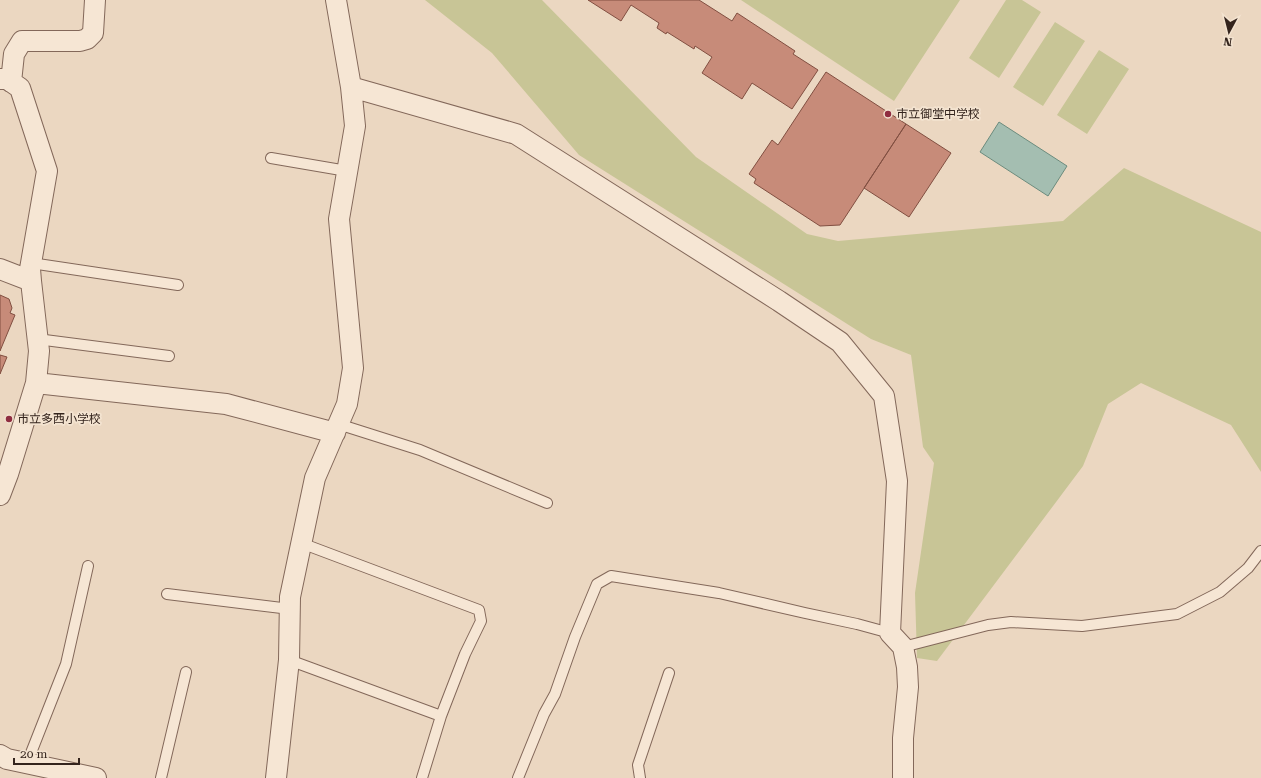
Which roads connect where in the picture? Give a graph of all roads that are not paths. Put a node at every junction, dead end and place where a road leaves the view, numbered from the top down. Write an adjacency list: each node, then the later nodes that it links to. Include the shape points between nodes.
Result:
1 (95, 0): 3 (street, via 93,33 87,39 22,42 14,54)
2 (336, 0): 4 (street)
3 (5, 80): 8 (street, via 20,88 47,171)
4 (352, 87): 6 (street, via 355,126); 21 (street, via 516,134 780,301 840,342 884,396 897,481)
5 (271, 158): 6 (lane)
6 (347, 171): 13 (street, via 339,219 353,368 347,404)
7 (0, 269): 8 (street)
8 (31, 272): 9 (lane); 10 (street)
9 (178, 285)
10 (37, 339): 11 (lane); 12 (street, via 39,351)
11 (169, 356)
12 (36, 383): 13 (street, via 226,404); 14 (street)
13 (336, 429): 15 (lane, via 420,450); 16 (street, via 315,478)
14 (0, 495)
15 (547, 503)
16 (301, 543): 20 (street); 25 (lane, via 479,610 481,622 465,654)
17 (1261, 551): 21 (lane, via 1248,568 1220,592 1176,614 1082,626 1011,622)
18 (88, 566): 27 (lane, via 66,664)
19 (167, 594): 20 (lane)
20 (290, 609): 22 (street)
21 (896, 640): 32 (lane, via 857,624 719,593 611,576 596,584 555,694 544,714); 34 (street, via 907,667)
22 (288, 660): 25 (lane); 30 (street)
23 (186, 672): 29 (lane)
24 (669, 673): 33 (lane, via 638,765)
25 (441, 716): 31 (lane)
26 (0, 755): 27 (street)
27 (27, 763): 28 (street)
28 (96, 778)
29 (161, 778)
30 (276, 778)
31 (422, 778)
32 (518, 778)
33 (640, 778)
34 (903, 778)

